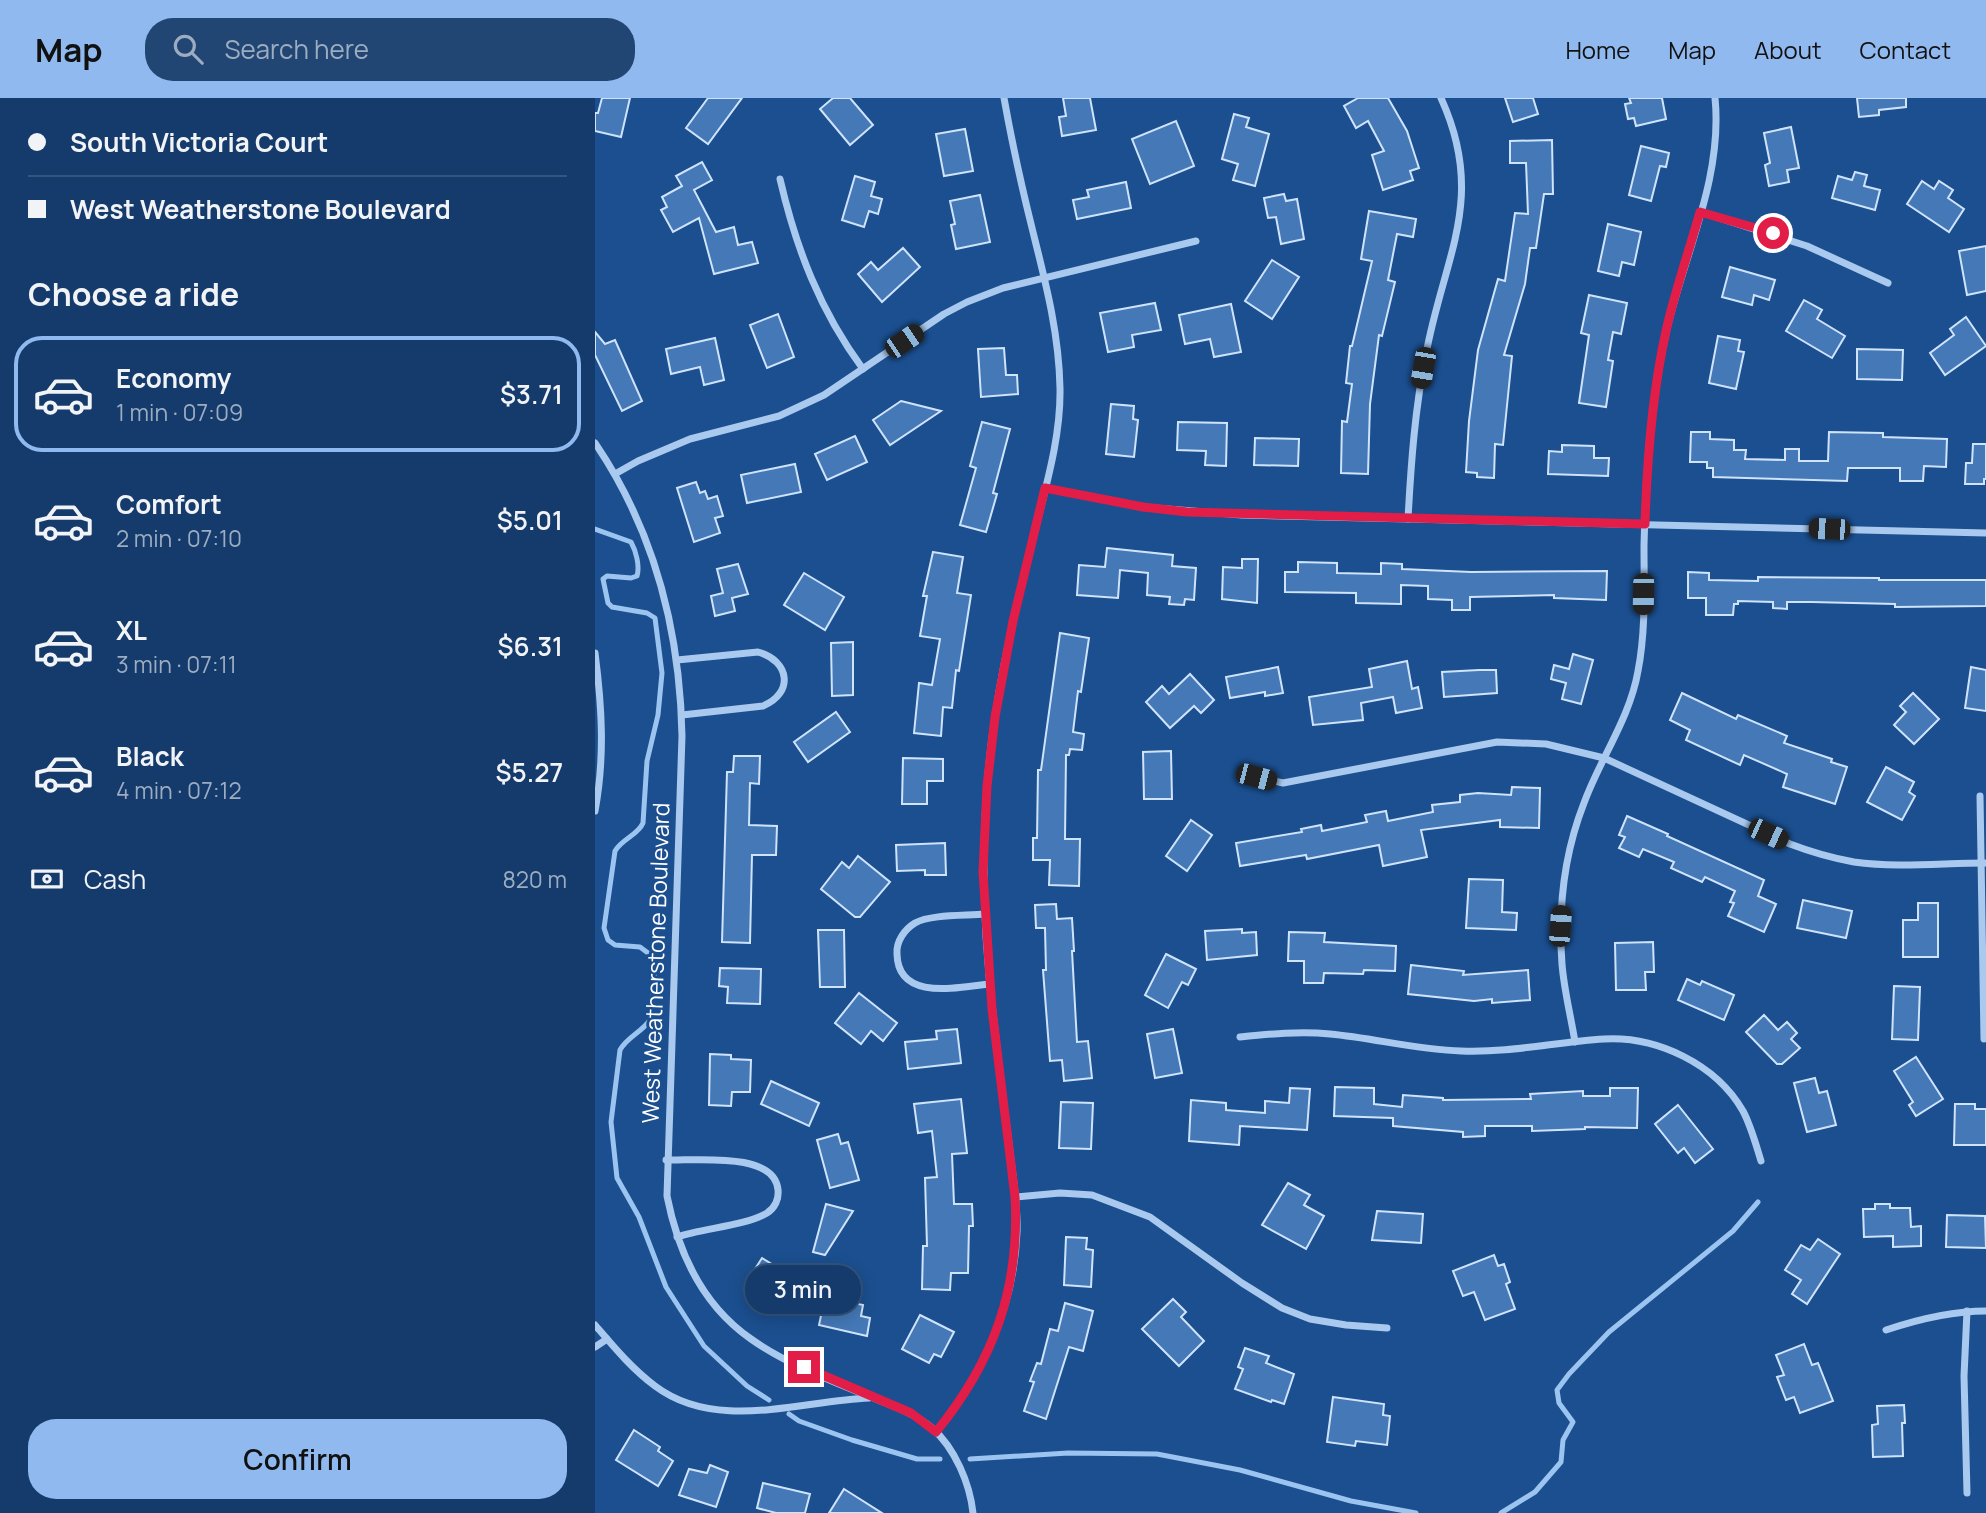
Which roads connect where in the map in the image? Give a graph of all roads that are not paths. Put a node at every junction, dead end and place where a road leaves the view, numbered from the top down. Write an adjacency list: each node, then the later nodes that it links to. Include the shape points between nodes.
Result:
1 (1004, 98): 7 (street)
2 (1441, 98): 13 (street, via 1456,138 1462,174 1461,214 1426,350 1411,457)
3 (1715, 98): 5 (street, via 1715,147)
4 (780, 179): 9 (street, via 812,285)
5 (1700, 212): 8 (street, via 1807,246); 14 (street, via 1666,330 1655,392)
6 (1196, 240): 7 (street)
7 (1044, 277): 9 (street, via 955,308); 12 (street, via 1056,330 1061,393)
8 (1888, 284)
9 (863, 369): 11 (street, via 806,405 690,439)
10 (595, 443): 11 (street, West Weatherstone Boulevard)
11 (615, 474): 17 (street, West Weatherstone Boulevard, via 659,577)
12 (1045, 488): 13 (street, via 1187,512); 24 (street, via 995,717 986,810)
13 (1408, 519): 14 (street)
14 (1645, 524): 15 (street); 19 (street, via 1639,671)
15 (1986, 533)
16 (595, 653): 22 (street, via 603,746)
17 (677, 660): 18 (street, West Weatherstone Boulevard); 18 (street, via 758,652 776,660 783,672 781,692 763,706)
18 (682, 715): 29 (street, West Weatherstone Boulevard)
19 (1604, 758): 20 (street, via 1546,744 1497,742 1283,783); 23 (street, via 1790,845 1817,853 1879,864); 28 (street, via 1576,823 1562,898 1562,967)
20 (1240, 773)
21 (1980, 796): 23 (street)
22 (595, 811)
23 (1984, 863): 27 (street)
24 (985, 914): 25 (street); 25 (street, via 915,923 899,941 896,956 904,976 927,989)
25 (990, 984): 31 (street)
26 (1240, 1037): 28 (street, via 1330,1034 1458,1051 1517,1050)
27 (1984, 1039)
28 (1575, 1042): 30 (street, via 1638,1041 1689,1059 1725,1087 1743,1112)
29 (666, 1160): 32 (street, West Weatherstone Boulevard, via 667,1196); 32 (street, via 754,1164 768,1171 778,1186 774,1206 767,1213)
30 (1761, 1161)
31 (1015, 1197): 36 (street, via 1092,1195 1150,1217 1282,1308 1310,1319); 41 (street, via 1016,1250 1002,1318 979,1371)
32 (677, 1237): 40 (street, West Weatherstone Boulevard, via 700,1286 750,1339)
33 (1967, 1311): 34 (street); 37 (street); 42 (street)
34 (1986, 1311)
35 (595, 1325): 38 (street, West Weatherstone Boulevard)
36 (1387, 1328)
37 (1886, 1330)
38 (607, 1339): 39 (street); 40 (street, West Weatherstone Boulevard, via 655,1387 696,1407 722,1411)
39 (595, 1347)
40 (873, 1398): 41 (street, West Weatherstone Boulevard, via 911,1413)
41 (936, 1432): 43 (street, West Weatherstone Boulevard, via 950,1448 971,1493)
42 (1967, 1493)
43 (972, 1513)

